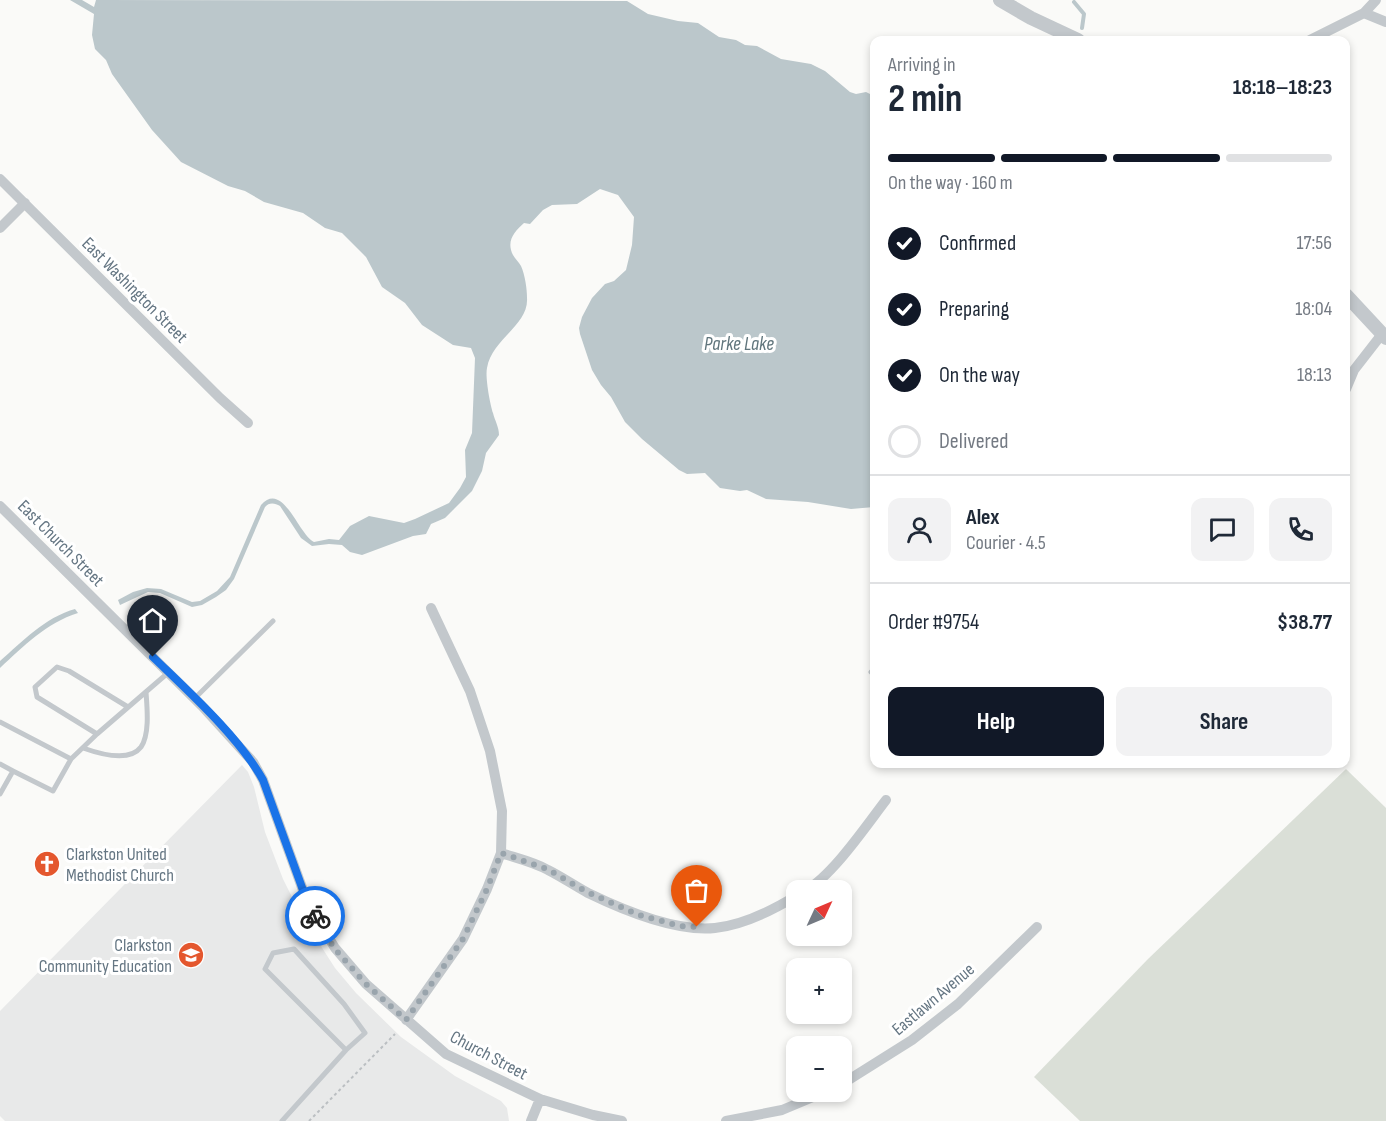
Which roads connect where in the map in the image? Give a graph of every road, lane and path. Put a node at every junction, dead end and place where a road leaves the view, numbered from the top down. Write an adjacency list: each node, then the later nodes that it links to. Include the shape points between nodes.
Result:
1 (1000, 0): 5 (street)
2 (1376, 0): 3 (street)
3 (1364, 13): 4 (street); 6 (street)
4 (1386, 22)
5 (1069, 36)
6 (1318, 36)
7 (0, 179): 8 (street, East Washington Street)
8 (25, 203): 9 (street); 13 (street, East Washington Street)
9 (0, 228)
10 (1350, 299): 11 (street)
11 (1384, 336): 12 (street)
12 (1350, 380)
13 (248, 423)
14 (0, 506): 17 (street, East Church Street)
15 (431, 608): 30 (street, via 470,691 490,751 502,811)
16 (273, 621): 19 (lane)
17 (169, 672): 18 (lane); 19 (street, East Church Street)
18 (146, 692): 20 (lane); 23 (lane, via 147,721 141,747 123,755)
19 (194, 699): 24 (street, East Church Street)
20 (128, 707): 22 (lane); 22 (lane, via 57,667 35,687 37,697)
21 (0, 722): 25 (lane)
22 (97, 734): 23 (lane)
23 (83, 748): 25 (lane)
24 (249, 758): 34 (street, Church Street, via 263,780 308,904 334,948)
25 (71, 759): 27 (lane, via 53,791)
26 (0, 764): 27 (lane)
27 (13, 771): 28 (lane)
28 (0, 794)
29 (886, 800): 31 (street)
30 (501, 853): 32 (street, via 547,869 639,915 680,926 715,928); 34 (street, via 463,939)
31 (819, 880)
32 (786, 903)
33 (1037, 927): 37 (street, Eastlawn Avenue, via 958,1004 912,1041)
34 (406, 1020): 38 (street, Church Street, via 447,1054)
35 (395, 1034): 42 (path)
36 (346, 1050): 36 (lane, via 365,1033 344,1004 294,949 273,953 265,969); 41 (lane)
37 (852, 1078)
38 (540, 1099): 43 (street); 44 (street, Church Street)
39 (801, 1102): 40 (street)
40 (749, 1119): 45 (street)
41 (282, 1121)
42 (309, 1121)
43 (531, 1121)
44 (622, 1121)
45 (726, 1121)

